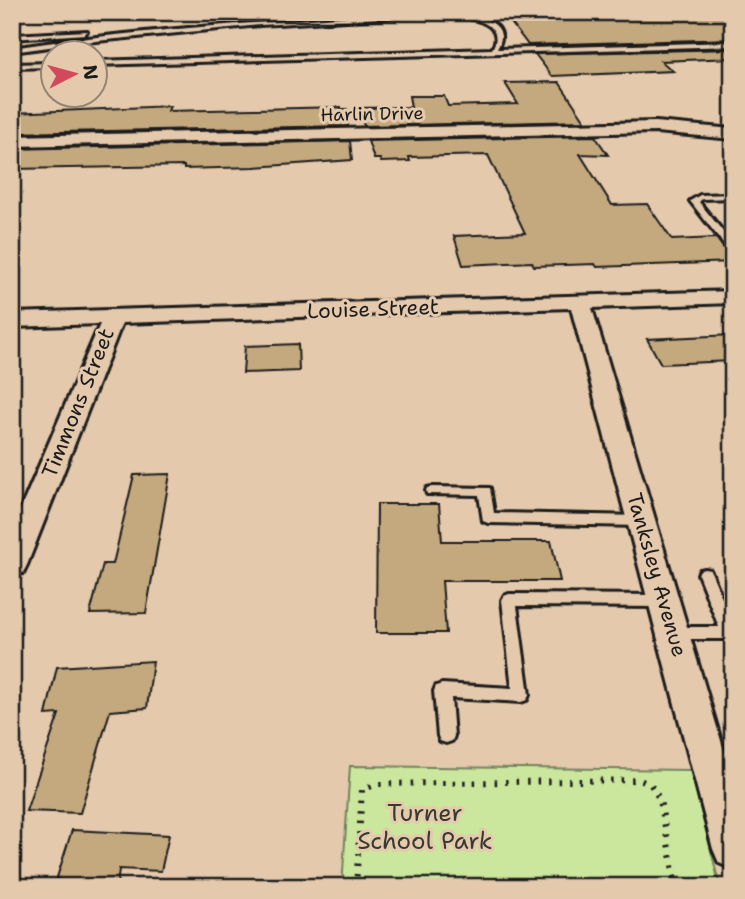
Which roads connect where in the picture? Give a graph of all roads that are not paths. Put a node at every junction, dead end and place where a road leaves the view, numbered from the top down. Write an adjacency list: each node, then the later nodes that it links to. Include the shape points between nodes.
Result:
1 (313, 12): 2 (lane)
2 (12, 37)
3 (733, 44): 5 (lane)
4 (12, 50): 5 (lane, via 269,22 439,14 474,18 495,28 500,43)
5 (493, 52): 6 (lane)
6 (108, 64)
7 (38, 65): 8 (lane)
8 (12, 66)
9 (733, 135): 10 (street, Harlin Drive, via 656,128)
10 (12, 141)
11 (733, 196): 12 (lane, via 694,201)
12 (733, 250)
13 (733, 297): 14 (street, Louise Street)
14 (580, 302): 15 (street, Louise Street); 18 (street, Tanksley Avenue)
15 (113, 318): 16 (street, Louise Street); 19 (street, Timmons Street)
16 (12, 320)
17 (432, 491): 18 (lane, via 485,491 488,518)
18 (640, 521): 21 (street, Tanksley Avenue)
19 (12, 565)
20 (705, 574): 22 (lane)
21 (664, 601): 23 (street, Tanksley Avenue); 24 (lane, via 509,600 521,695 442,691)
22 (731, 633): 23 (lane)
23 (673, 634): 25 (street, Tanksley Avenue)
24 (446, 736)
25 (733, 849)

